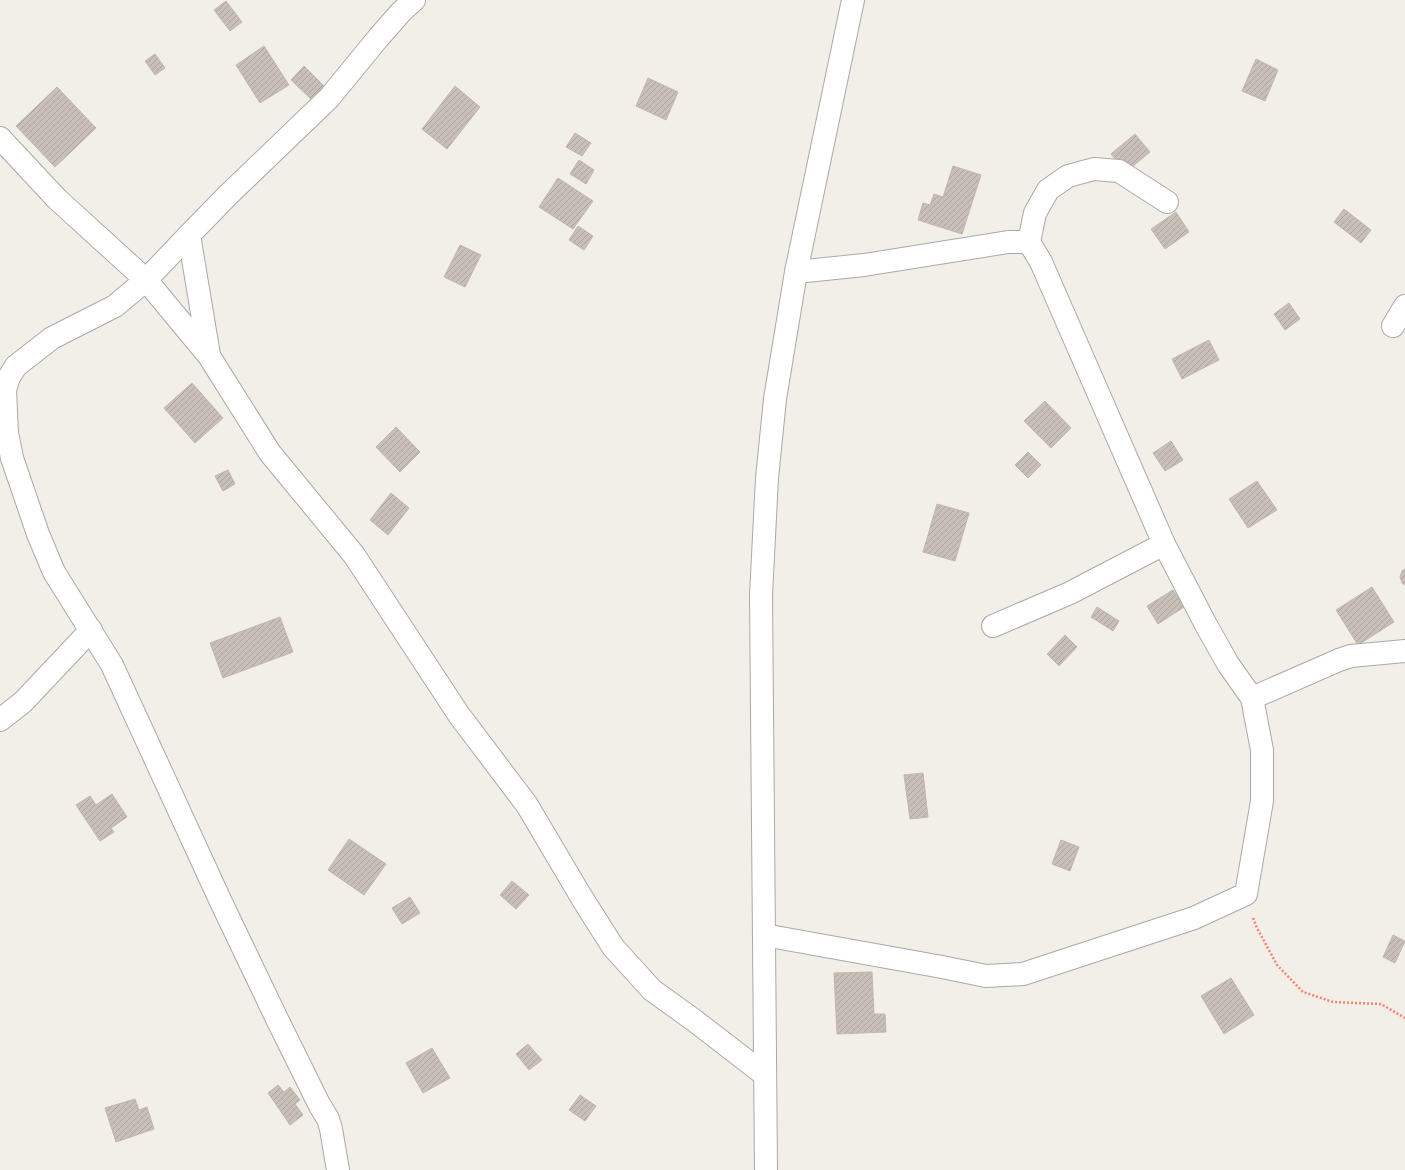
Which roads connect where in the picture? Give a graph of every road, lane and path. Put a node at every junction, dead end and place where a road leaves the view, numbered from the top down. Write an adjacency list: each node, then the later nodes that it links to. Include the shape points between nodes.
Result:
1 (414, 0): 5 (street, via 378,37 329,98)
2 (853, 0): 7 (street)
3 (0, 138): 8 (street, via 57,199)
4 (1166, 202): 6 (street, via 1119,170 1094,169 1068,176 1048,190 1035,213)
5 (189, 235): 8 (street); 11 (street)
6 (1029, 242): 7 (street, via 1008,242 864,265); 12 (street, via 1041,262)
7 (796, 272): 19 (street, via 775,399 767,478 761,595)
8 (146, 280): 11 (street); 14 (street, via 115,306 52,338 34,351 16,366 9,377 6,390 7,433 12,458 38,534 54,572)
9 (1405, 306): 10 (street)
10 (1393, 326)
11 (209, 356): 21 (street, via 270,453 354,555 459,715 527,805 613,947 652,990)
12 (1164, 544): 13 (street, via 1070,593); 16 (street, via 1228,664)
13 (993, 626)
14 (91, 630): 17 (street, via 23,702); 22 (street, via 112,665 221,902 284,1034 328,1118)
15 (1405, 651): 16 (street, via 1351,656)
16 (1252, 698): 18 (street, via 1262,750 1262,801)
17 (0, 720)
18 (1246, 894): 19 (street, via 1194,918 1023,974 986,976); 20 (path, via 1257,928 1277,965 1303,992 1333,1002 1381,1004)
19 (764, 935): 21 (street)
20 (1405, 1018)
21 (765, 1074): 23 (street)
22 (338, 1170)
23 (766, 1170)

